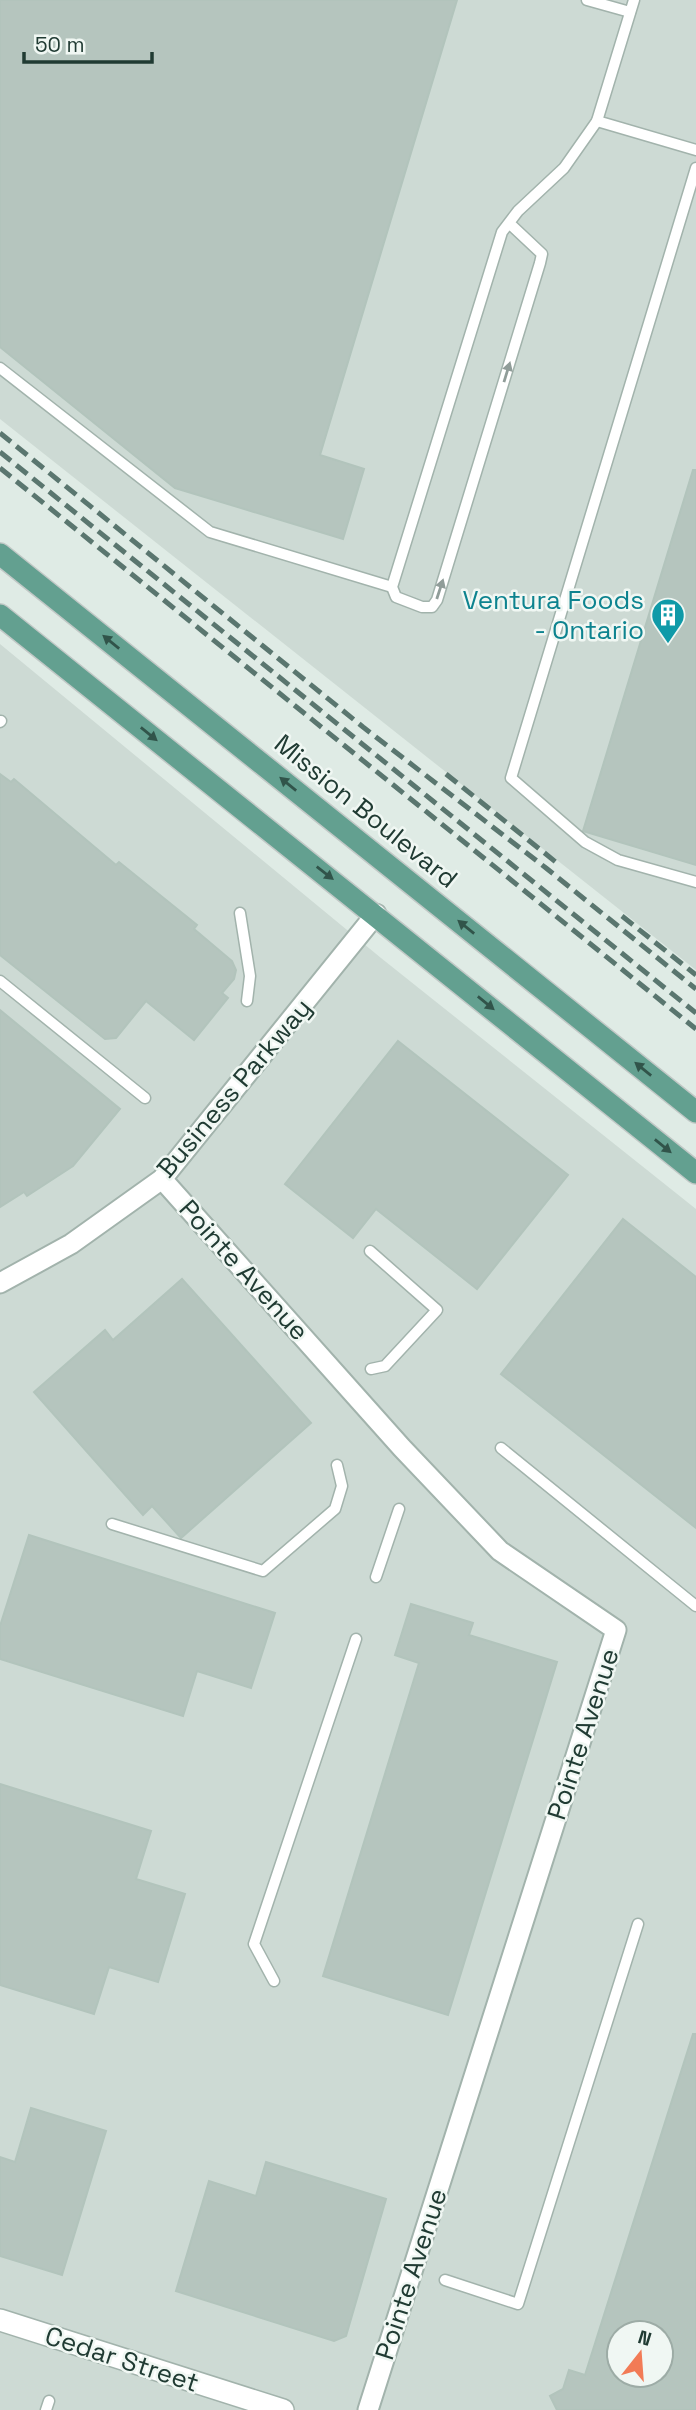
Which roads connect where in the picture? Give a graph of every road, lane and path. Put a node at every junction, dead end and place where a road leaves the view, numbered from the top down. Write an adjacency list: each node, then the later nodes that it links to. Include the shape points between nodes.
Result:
1 (586, 0): 3 (lane)
2 (634, 0): 3 (lane)
3 (630, 12): 4 (lane)
4 (597, 121): 5 (lane); 7 (lane, via 564,168)
5 (696, 150)
6 (696, 168): 12 (lane, via 511,778 585,842 618,860)
7 (509, 223): 10 (lane, via 502,232); 10 (lane, one-way to 7, via 396,597 422,607 432,607 438,600 542,254)
8 (0, 368): 10 (lane, via 210,532)
9 (0, 554): 18 (main road, Mission Boulevard, one-way to 9)
10 (392, 587)
11 (0, 615): 14 (main road, one-way to 14)
12 (696, 882)
13 (240, 914): 16 (lane, via 250,976)
14 (376, 914): 19 (main road, one-way to 19); 20 (street, Business Parkway)
15 (0, 981): 17 (lane)
16 (247, 1001)
17 (145, 1098)
18 (696, 1112)
19 (696, 1173)
20 (162, 1179): 22 (street, Business Parkway, via 71,1244); 36 (street, Pointe Avenue, via 500,1551 616,1630)
21 (370, 1251): 23 (lane, via 437,1310 386,1366)
22 (0, 1283)
23 (371, 1369)
24 (501, 1448): 29 (lane)
25 (337, 1465): 27 (lane, via 342,1486 335,1509 263,1571)
26 (399, 1509): 28 (lane)
27 (112, 1524)
28 (376, 1577)
29 (696, 1606)
30 (356, 1639): 32 (lane, via 254,1944)
31 (638, 1924): 33 (lane, via 518,2304)
32 (274, 1981)
33 (445, 2280)
34 (0, 2320): 35 (street, Cedar Street)
35 (283, 2410)
36 (368, 2410)

